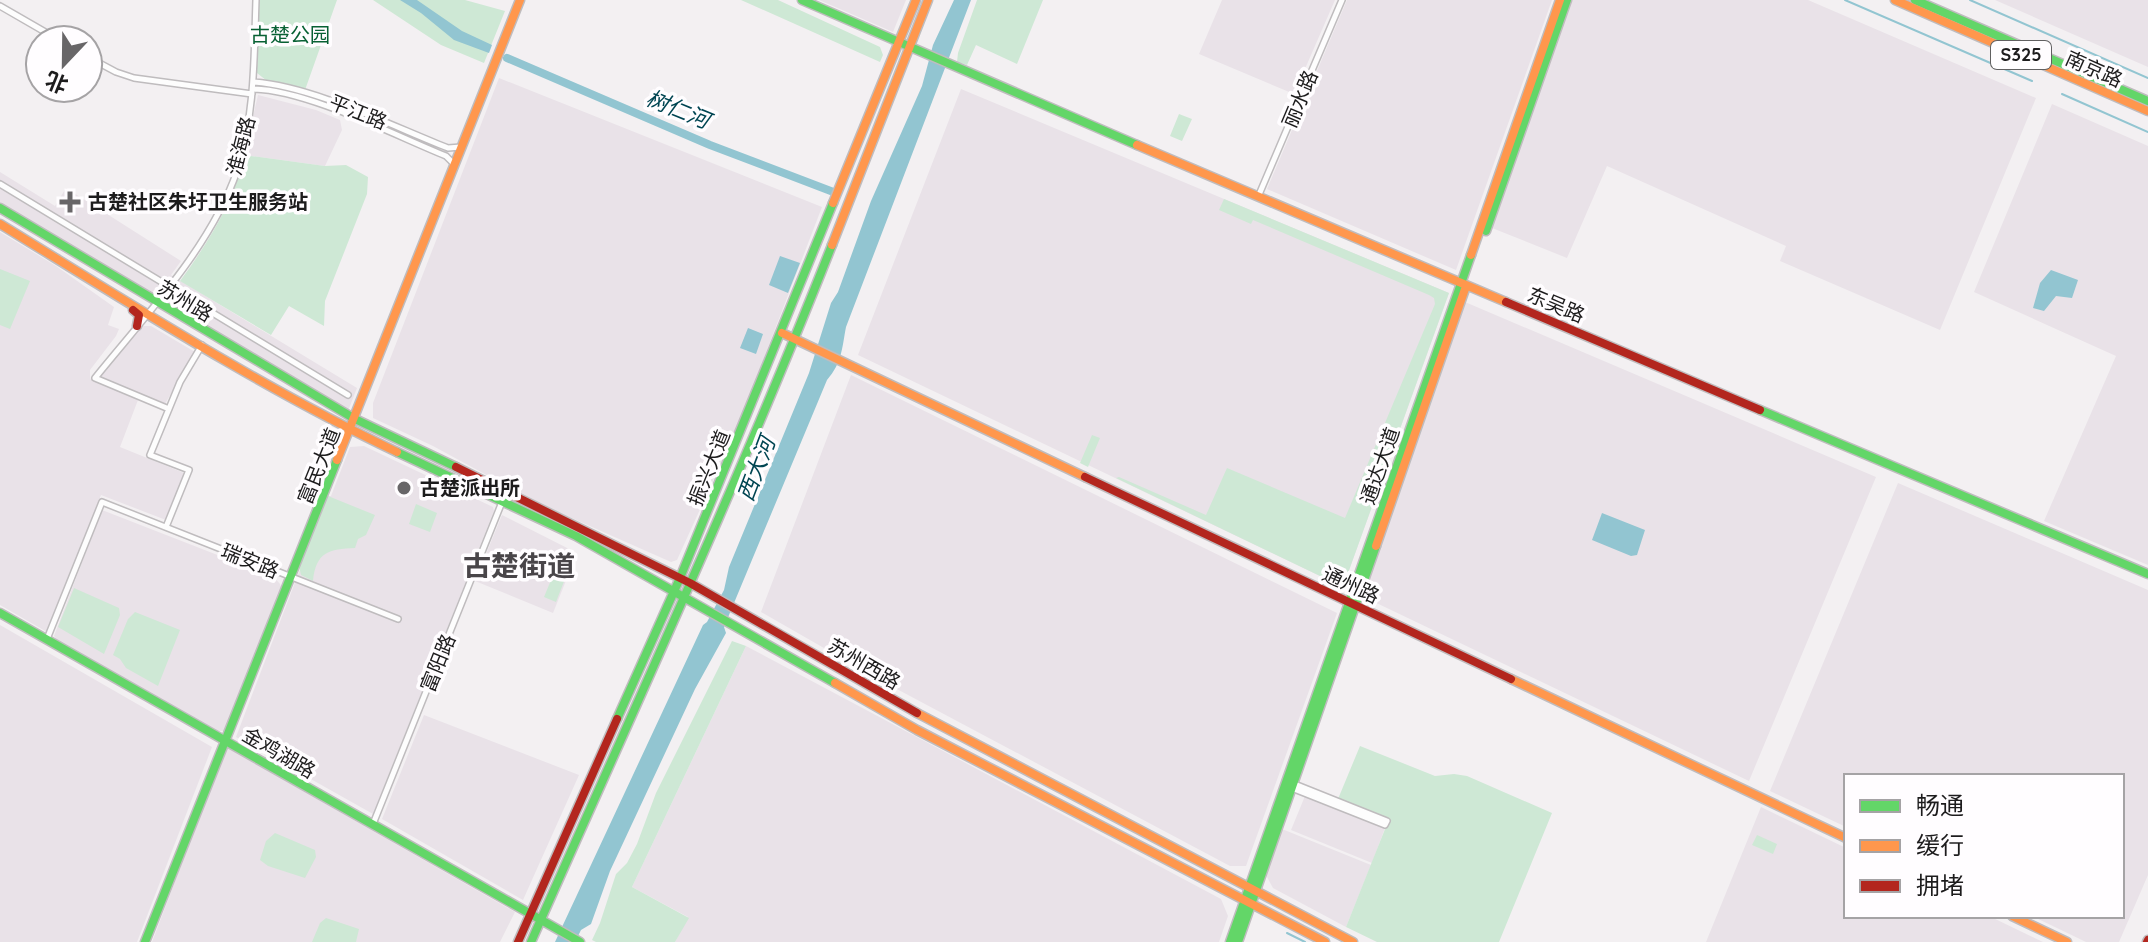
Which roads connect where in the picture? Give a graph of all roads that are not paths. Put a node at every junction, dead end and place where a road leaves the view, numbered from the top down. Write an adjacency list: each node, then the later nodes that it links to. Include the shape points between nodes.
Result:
1 (256, 0): 16 (street, 淮海路)
2 (520, 0): 20 (main road, 富民大道)
3 (802, 0): 13 (main road)
4 (916, 0): 13 (main road, 振兴大道)
5 (928, 0): 14 (main road, 振兴大道)
6 (1342, 0): 23 (street, 丽水路)
7 (1560, 0): 27 (main road, 通达大道)
8 (1567, 0): 27 (main road, 通达大道)
9 (1895, 0): 19 (main road, 南京路 / S325)
10 (1915, 0): 18 (main road, 南京路 / S325)
11 (0, 6): 12 (street)
12 (31, 24)
13 (899, 44): 14 (main road); 32 (main road, 振兴大道)
14 (914, 51): 23 (main road, 东吴路); 33 (main road, 振兴大道)
15 (104, 66): 17 (street, 平江路, via 134,78)
16 (253, 82): 17 (street, 淮海路); 20 (street, 平江路, via 314,95 448,148)
17 (253, 92): 21 (street, 平江路, via 309,100 446,156); 28 (street, 淮海路, via 236,173 218,214)
18 (2148, 101)
19 (2148, 111)
20 (462, 147): 21 (main road, 富民大道)
21 (455, 165): 37 (main road, 富民大道)
22 (0, 184): 28 (street)
23 (1258, 197): 27 (main road, 东吴路)
24 (0, 208): 29 (main road, 苏州路)
25 (0, 224): 26 (main road, 苏州路)
26 (76, 271): 30 (main road, 苏州路); 31 (main road, via 136,313)
27 (1464, 284): 44 (main road, 东吴路); 53 (main road, 通达大道)
28 (168, 286): 29 (street, 淮海路); 35 (street)
29 (155, 302): 30 (street, 淮海路); 37 (main road, 苏州路)
30 (147, 314): 31 (street, 淮海路); 34 (main road, 苏州路)
31 (137, 326): 36 (street, 淮海路, via 95,378)
32 (782, 333): 33 (main road, 通州路); 41 (main road, 振兴大道)
33 (795, 339): 42 (main road, 振兴大道); 53 (main road, 通州路)
34 (202, 345): 36 (street); 38 (main road, 苏州路)
35 (348, 395)
36 (169, 409): 40 (street, via 150,455 189,470)
37 (355, 419): 38 (main road, 富民大道); 43 (main road, 苏州西路)
38 (351, 430): 39 (main road, 苏州西路); 45 (main road, 富民大道)
39 (503, 501): 46 (main road, 苏州西路); 63 (street, 富阳路)
40 (166, 527): 45 (street, 瑞安路); 59 (street, 瑞安路, via 102,502)
41 (687, 562): 43 (main road); 47 (main road, 振兴大道)
42 (698, 564): 49 (main road, 振兴大道); 51 (main road)
43 (665, 571): 47 (main road, 苏州西路); 48 (main road)
44 (2148, 574)
45 (292, 577): 56 (street, 瑞安路); 60 (main road, 富民大道)
46 (648, 577): 48 (main road, 苏州西路); 57 (main road, via 664,596)
47 (680, 578): 49 (main road, 苏州西路); 50 (main road, 振兴大道)
48 (657, 583): 50 (main road, 苏州西路)
49 (690, 583): 51 (main road, 苏州西路); 52 (main road, 振兴大道)
50 (674, 592): 52 (main road, 苏州西路); 57 (main road, 振兴大道)
51 (708, 593): 65 (main road, 苏州西路, via 924,717)
52 (684, 598): 54 (main road, 苏州西路); 58 (main road, 振兴大道)
53 (1353, 604): 61 (main road, 通达大道); 64 (main road, 通州路)
54 (700, 607): 58 (main road, via 680,614); 66 (main road, 苏州西路, via 917,730)
55 (0, 613): 59 (main road, 金鸡湖路)
56 (398, 619)
57 (662, 619): 67 (main road, 振兴大道)
58 (670, 628): 69 (main road, 振兴大道)
59 (47, 639): 60 (main road, 金鸡湖路)
60 (226, 741): 63 (main road, 金鸡湖路); 70 (main road, 富民大道)
61 (1290, 784): 62 (street); 65 (main road, 通达大道)
62 (1350, 809): 62 (street, via 1385,825 1387,821)
63 (373, 824): 67 (main road, 金鸡湖路)
64 (1844, 837)
65 (1253, 890): 66 (main road, 通达大道); 77 (main road, 苏州西路)
66 (1248, 903): 74 (main road, 通达大道); 75 (main road, 通达大道); 76 (main road, 苏州西路)
67 (531, 914): 69 (main road, 金鸡湖路); 71 (main road, 振兴大道)
68 (2016, 918): 78 (main road)
69 (542, 920): 72 (main road, 振兴大道); 73 (main road, 金鸡湖路)
70 (145, 942)
71 (518, 942)
72 (531, 942)
73 (580, 942)
74 (1230, 942)
75 (1238, 942)
76 (1325, 942)
77 (1353, 942)
78 (2067, 942)

